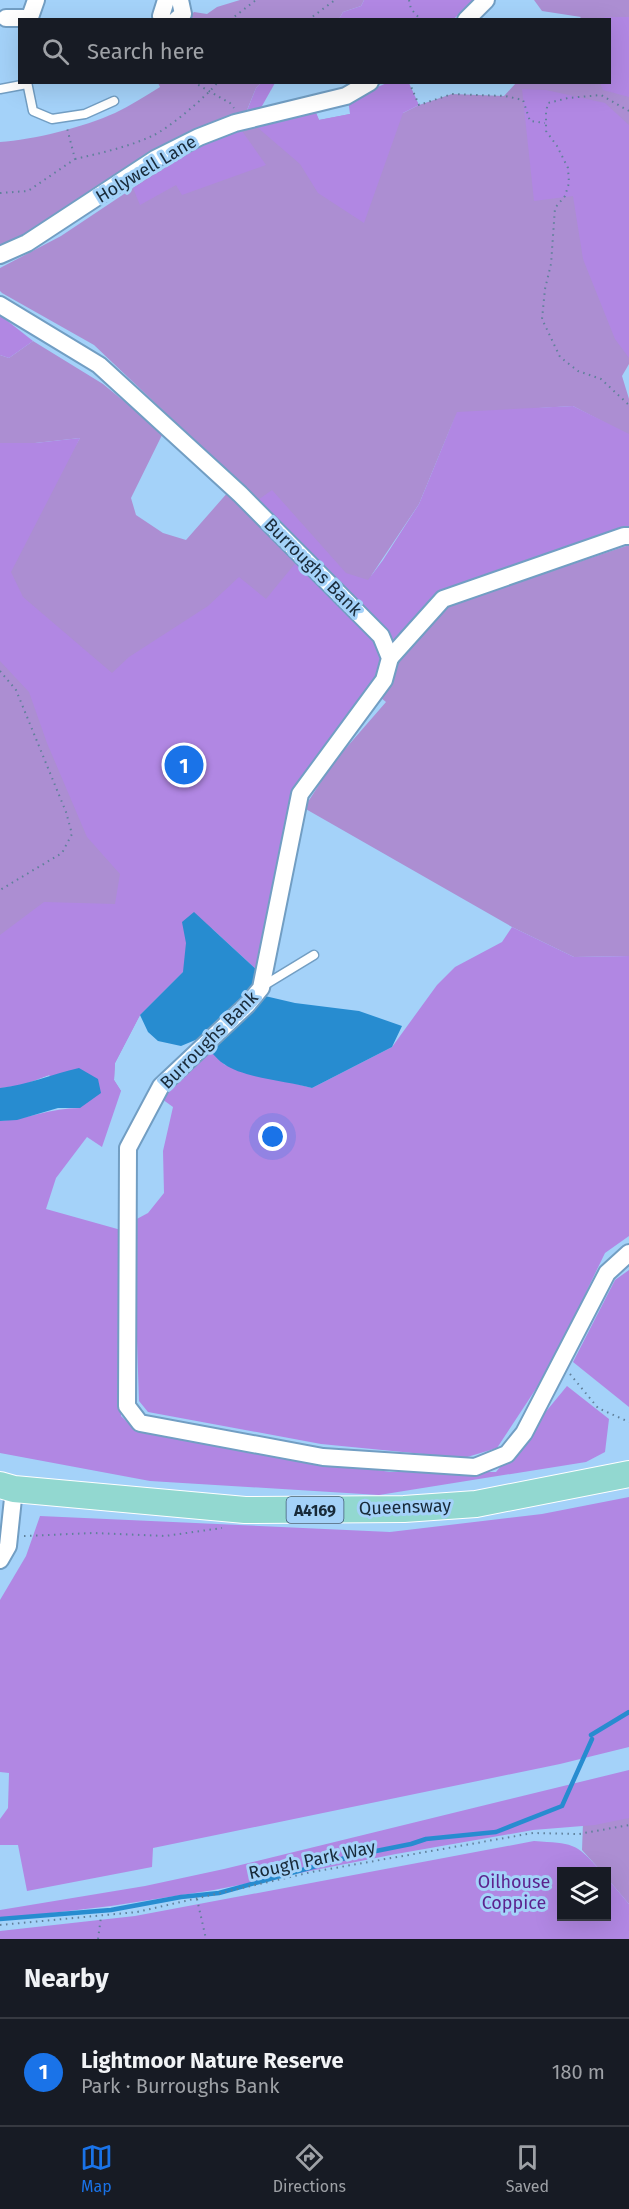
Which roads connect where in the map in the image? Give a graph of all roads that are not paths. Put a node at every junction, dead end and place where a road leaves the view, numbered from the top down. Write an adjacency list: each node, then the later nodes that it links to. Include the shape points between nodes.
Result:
1 (36, 0): 6 (street)
2 (166, 0): 7 (street)
3 (180, 0): 8 (street, via 183,14)
4 (486, 0): 9 (street)
5 (3, 18): 10 (street)
6 (29, 18)
7 (162, 18)
8 (178, 18)
9 (468, 18)
10 (18, 19)
11 (22, 84): 14 (lane)
12 (27, 84): 15 (lane, via 33,111 52,119 85,114)
13 (367, 84): 16 (street, Holywell Lane, via 346,96 235,123 199,136 155,159 27,243)
14 (0, 88)
15 (114, 101)
16 (0, 255)
17 (0, 305): 19 (street, Burroughs Bank, via 99,365 240,494 365,619 381,636)
18 (629, 536): 19 (street, via 443,600)
19 (390, 658): 21 (street, Burroughs Bank, via 384,680 300,794)
20 (314, 955): 21 (lane)
21 (261, 988): 22 (street, Burroughs Bank, via 161,1086 128,1148 127,1406 140,1423 323,1457 475,1467 507,1454 524,1433 607,1273)
22 (629, 1254)
23 (629, 1474): 24 (main road, Queensway / A4169, via 476,1504 404,1509 245,1510)
24 (7, 1487): 25 (street, via 8,1546)
25 (0, 1560)

